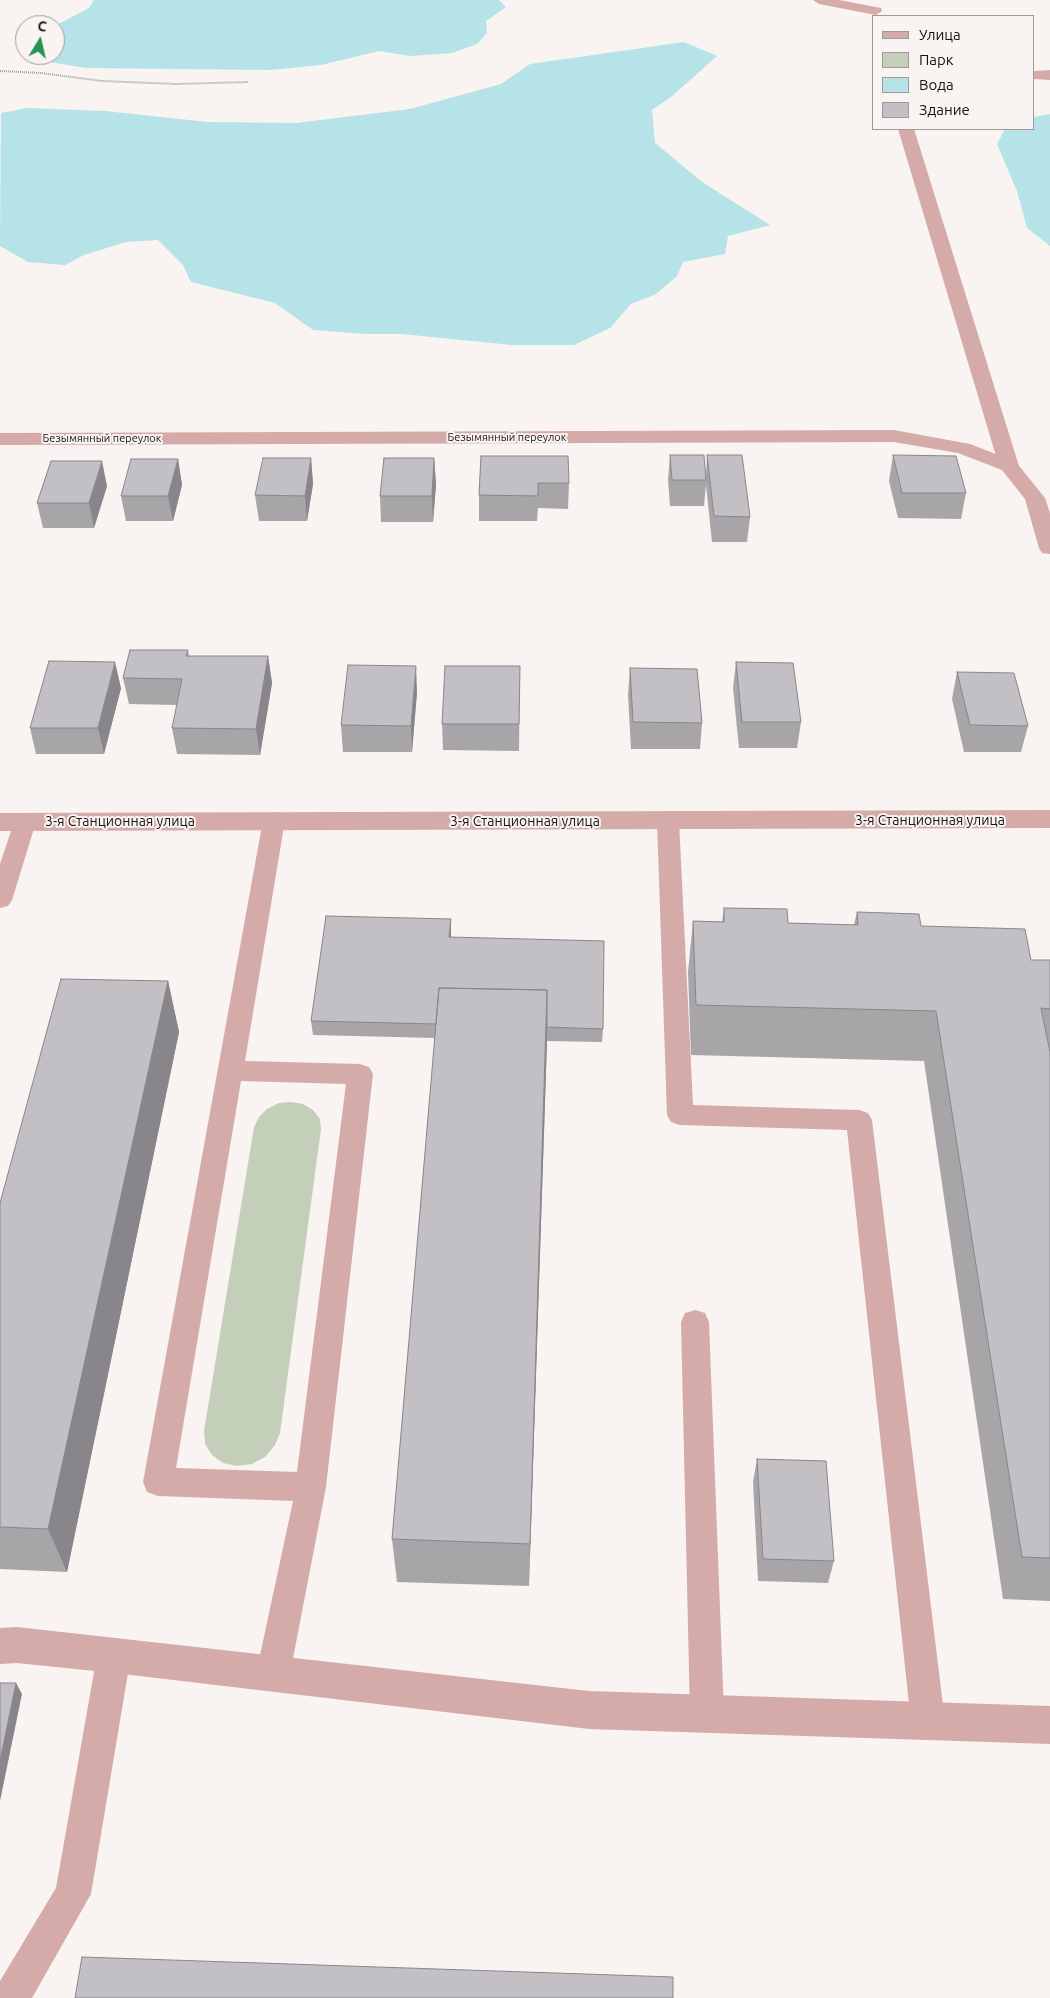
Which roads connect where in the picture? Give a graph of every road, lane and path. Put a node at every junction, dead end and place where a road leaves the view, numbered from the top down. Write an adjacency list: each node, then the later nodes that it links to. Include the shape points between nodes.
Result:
1 (819, 0): 2 (lane)
2 (875, 9)
3 (0, 71): 6 (path, via 102,81)
4 (1035, 76): 5 (street)
5 (1050, 77)
6 (248, 82)
7 (906, 130): 9 (street)
8 (0, 439): 9 (street, Безымянный переулок, via 894,436 963,448)
9 (1009, 466): 10 (street, via 1035,498)
10 (1050, 548)
11 (274, 820): 13 (street, 3-я Станционная улица); 15 (street, 3-я Станционная улица); 17 (lane)
12 (1050, 820): 13 (street, 3-я Станционная улица)
13 (668, 821): 24 (lane, via 680,1115 860,1120)
14 (0, 822): 15 (street, 3-я Станционная улица)
15 (25, 822): 16 (lane)
16 (0, 900)
17 (232, 1071): 19 (lane, via 360,1074); 19 (lane, via 158,1482)
18 (694, 1322): 23 (lane)
19 (311, 1487): 22 (lane)
20 (0, 1646): 21 (street)
21 (114, 1655): 22 (street); 26 (lane, via 73,1894)
22 (273, 1674): 23 (street, via 589,1710)
23 (708, 1714): 24 (street)
24 (928, 1722): 25 (street)
25 (1050, 1725)
26 (11, 1998)

